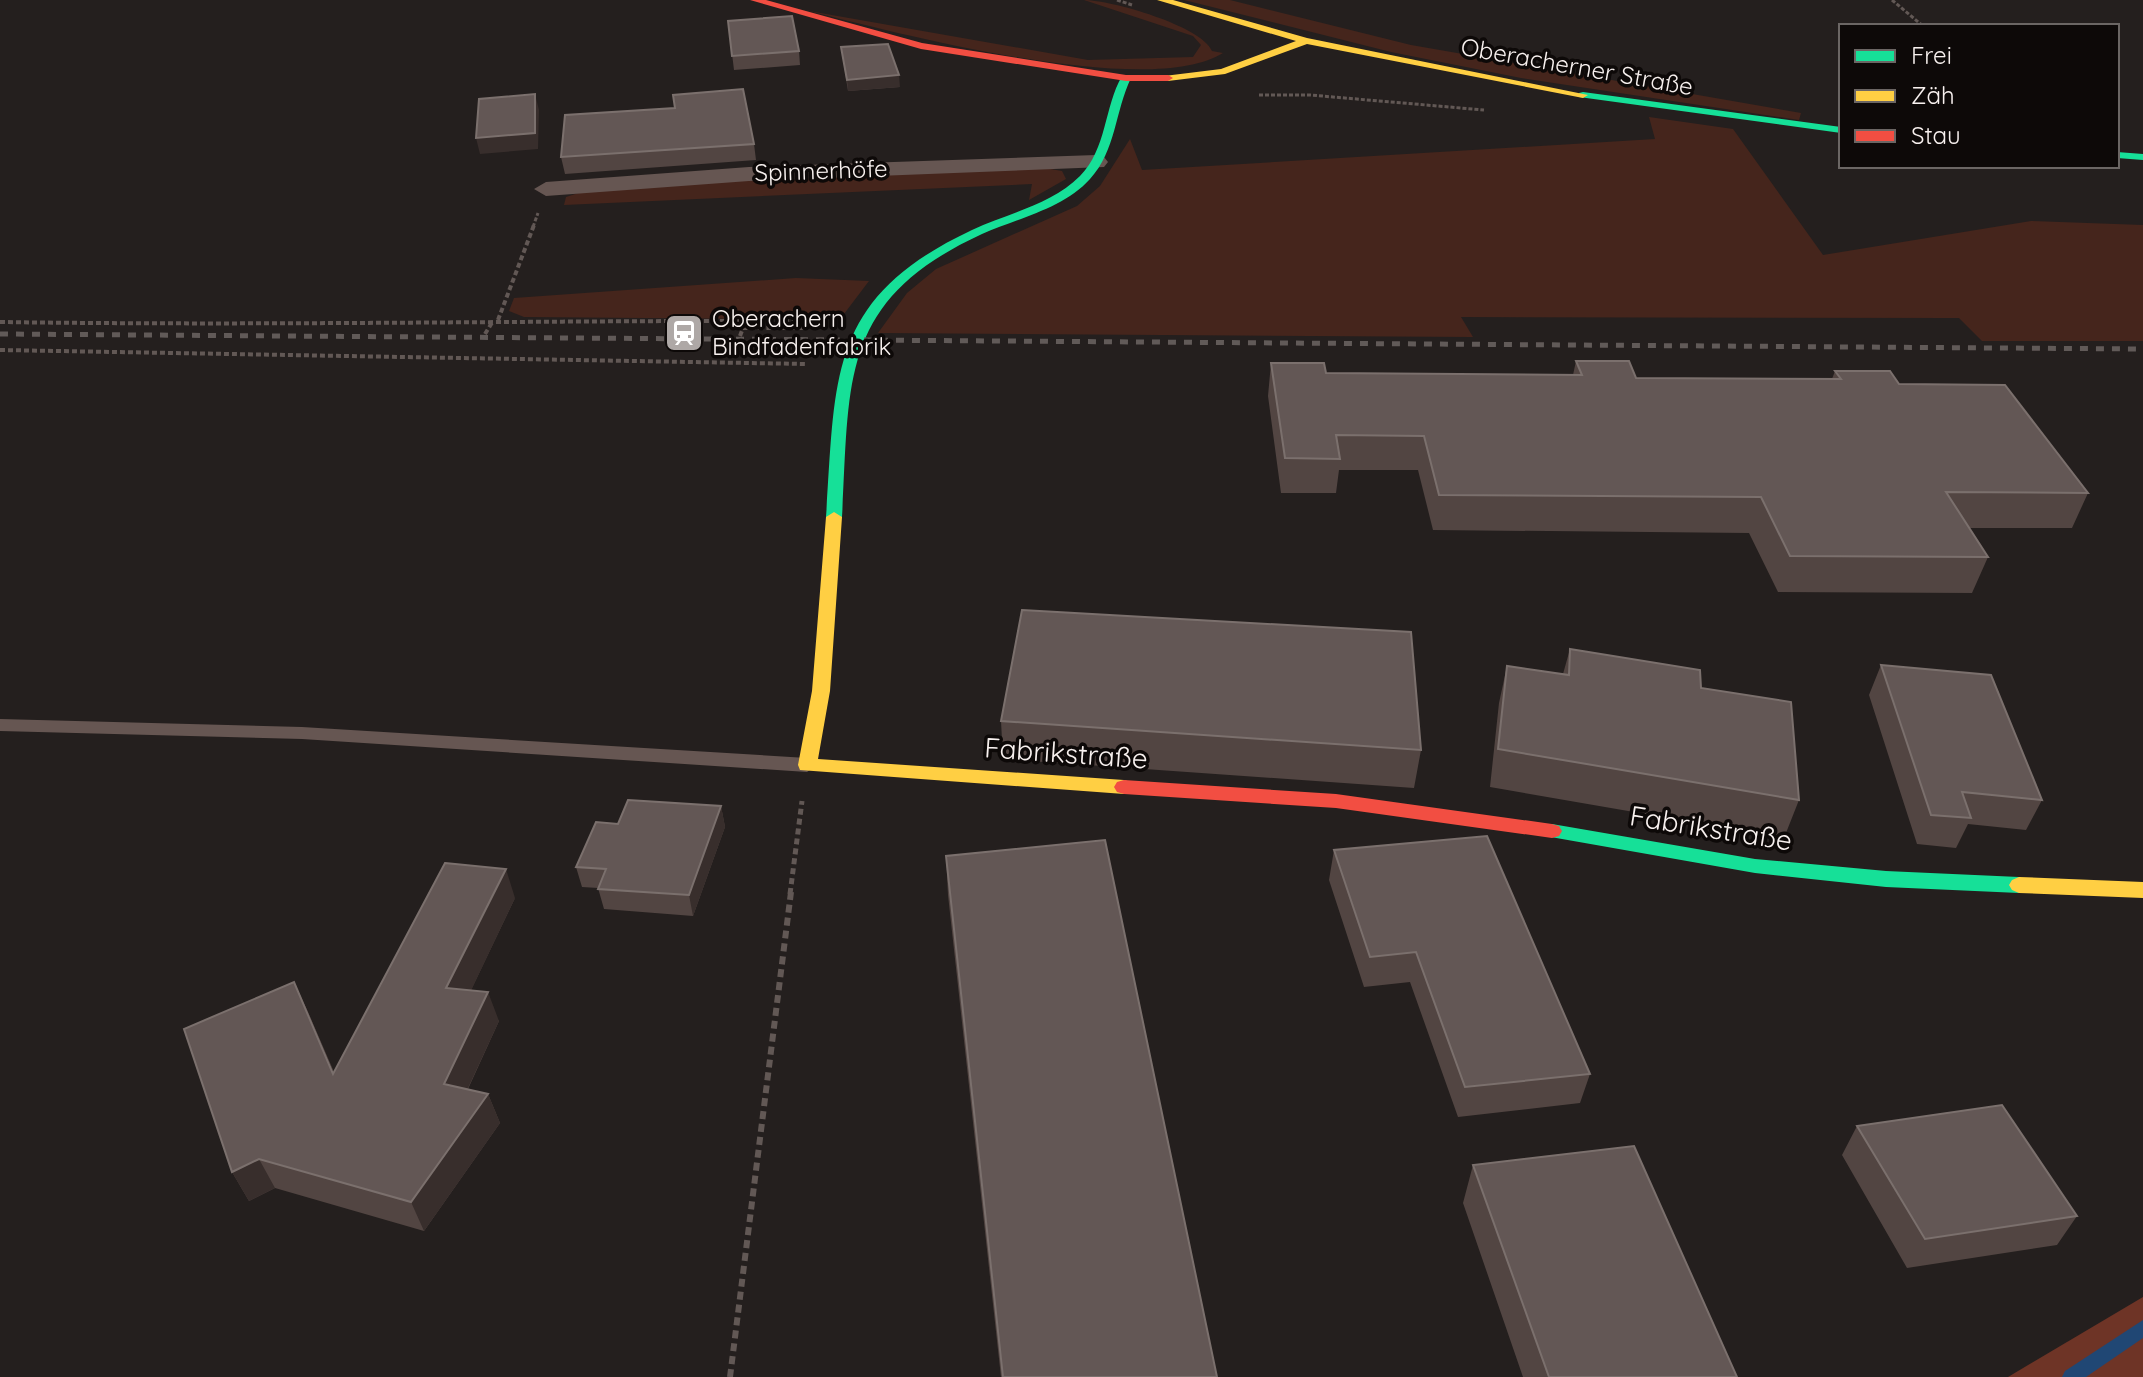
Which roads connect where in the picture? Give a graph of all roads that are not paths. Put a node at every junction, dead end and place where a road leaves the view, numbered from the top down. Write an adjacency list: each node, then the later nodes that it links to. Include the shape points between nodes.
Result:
1 (755, 0): 4 (street, via 921,46)
2 (1162, 0): 3 (street, Oberacherner Straße)
3 (1306, 41): 4 (street, via 1223,73); 5 (street, Oberacherner Straße, via 1542,89)
4 (1126, 78): 8 (street, via 1118,89 1111,132)
5 (1839, 130)
6 (2119, 155): 7 (street)
7 (2143, 157)
8 (1096, 162): 9 (street, Spinnerhöfe, via 749,174); 11 (street, via 1067,190 903,271 862,322 846,364 821,691)
9 (546, 189)
10 (0, 725): 11 (lane, via 302,733)
11 (807, 765): 12 (street, Fabrikstraße, via 1336,801 1473,818 1755,866 1886,879)
12 (2143, 890)

